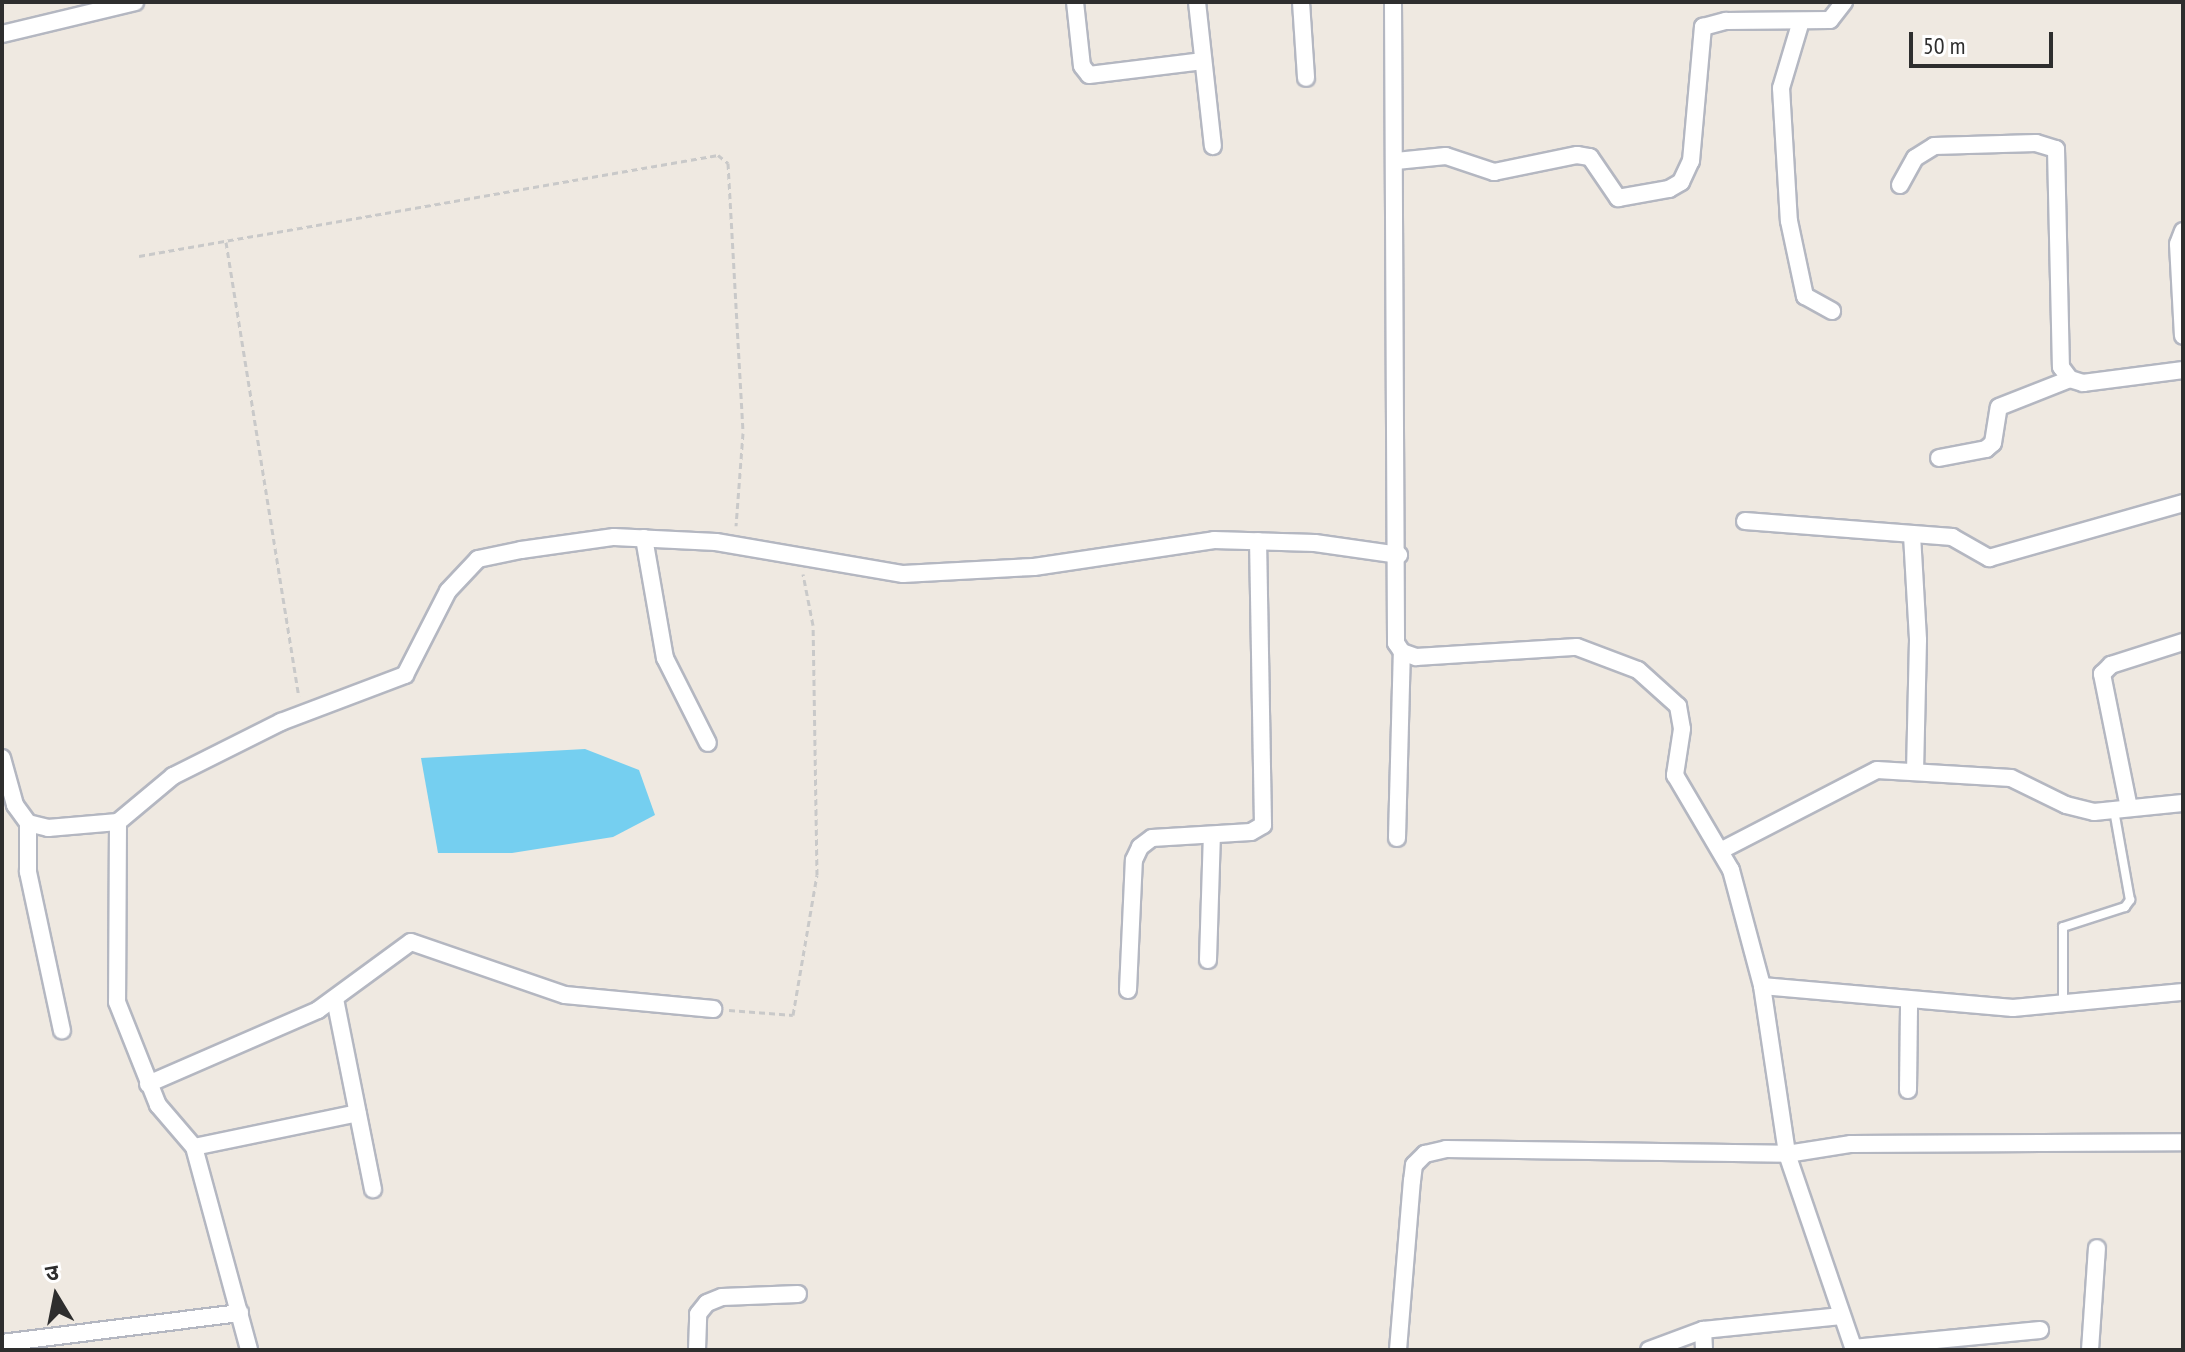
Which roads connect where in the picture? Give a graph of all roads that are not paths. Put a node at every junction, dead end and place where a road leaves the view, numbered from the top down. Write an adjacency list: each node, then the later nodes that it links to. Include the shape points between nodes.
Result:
1 (135, 2): 8 (street)
2 (1075, 2): 9 (street, via 1082,66 1089,75)
3 (1197, 2): 9 (street)
4 (1301, 2): 10 (street)
5 (1393, 2): 12 (street)
6 (1844, 2): 7 (street, via 1830,20)
7 (1801, 21): 12 (street, via 1726,21 1703,27 1691,161 1681,182 1669,189 1618,198 1590,157 1577,155 1494,172 1446,156); 15 (street, via 1781,88 1788,207 1805,296)
8 (2, 34)
9 (1203, 61): 11 (street)
10 (1306, 78)
11 (1213, 146)
12 (1396, 161): 25 (street)
13 (1900, 185): 18 (street, via 1915,158 1934,146 2036,143 2056,149 2059,349)
14 (2183, 231): 16 (street, via 2178,244)
15 (1832, 311)
16 (2183, 336)
17 (2183, 370): 18 (street, via 2083,383)
18 (2070, 379): 19 (street, via 1999,407 1993,443 1986,449)
19 (1939, 458)
20 (2183, 503): 22 (street, via 1989,558 1952,537)
21 (1745, 521): 22 (street)
22 (1912, 535): 30 (street, via 1918,640)
23 (644, 538): 24 (street, via 734,545 903,574 1034,567 1188,542); 28 (street, via 665,658); 33 (street, via 614,537 478,559 448,591 405,675 173,776)
24 (1258, 541): 25 (street); 35 (street, via 1257,681 1266,811 1263,825 1251,832)
25 (1399, 555): 27 (street, via 1396,643)
26 (2183, 642): 32 (street, via 2111,665 2102,674)
27 (1402, 652): 36 (street); 37 (street, via 1416,657 1577,647 1638,670 1678,706 1682,729 1675,775)
28 (708, 743)
29 (2, 758): 34 (street, via 15,805)
30 (1915, 770): 32 (street, via 2011,778 2079,810); 37 (street, via 1861,776)
31 (2183, 803): 32 (street)
32 (2122, 809): 44 (lane, via 2130,900 2125,907 2063,927)
33 (118, 822): 34 (street, via 48,828); 47 (street, via 117,1002)
34 (28, 823): 46 (street, via 28,872)
35 (1212, 835): 38 (street); 40 (street, via 1152,838 1140,847 1134,860)
36 (1397, 838)
37 (1722, 850): 39 (street)
38 (1208, 960)
39 (1762, 986): 43 (street); 52 (street)
40 (1128, 990)
41 (2183, 992): 44 (street)
42 (335, 999): 45 (street, via 399,947 423,942 565,995); 47 (street); 49 (street)
43 (1909, 1002): 44 (street, via 2013,1008); 48 (street)
44 (2063, 1003)
45 (713, 1009)
46 (62, 1030)
47 (148, 1084): 51 (street, via 158,1105)
48 (1908, 1090)
49 (358, 1113): 51 (street); 53 (street)
50 (2183, 1142): 52 (street, via 1851,1144)
51 (194, 1147): 56 (street)
52 (1787, 1154): 57 (street); 64 (street, via 1446,1149 1425,1154 1414,1165)
53 (373, 1189)
54 (2097, 1248): 67 (street)
55 (798, 1294): 63 (street, via 722,1297 707,1303 698,1314)
56 (240, 1313): 60 (street); 62 (street)
57 (1841, 1316): 58 (street); 61 (street)
58 (1703, 1330): 65 (street); 66 (street)
59 (2040, 1330): 61 (street)
60 (2, 1343)
61 (1853, 1349)
62 (249, 1350)
63 (697, 1350)
64 (1398, 1350)
65 (1649, 1350)
66 (1704, 1350)
67 (2090, 1350)

